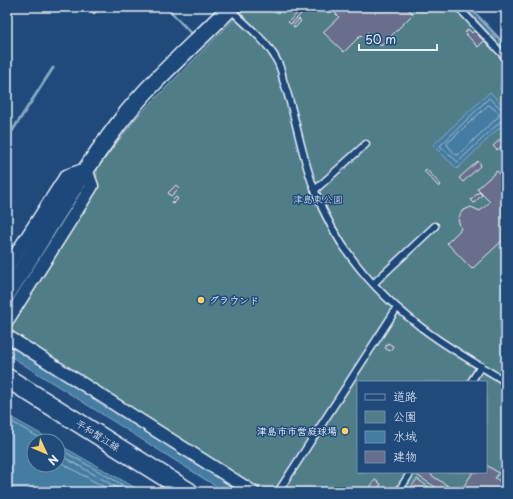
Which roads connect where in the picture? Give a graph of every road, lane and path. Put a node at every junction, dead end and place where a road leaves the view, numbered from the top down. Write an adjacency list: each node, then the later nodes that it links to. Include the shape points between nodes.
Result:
1 (458, 7): 3 (lane)
2 (230, 8): 5 (street, via 141,97); 6 (lane, via 274,54 282,70)
3 (506, 58)
4 (366, 144): 6 (lane)
5 (86, 169): 8 (street, via 66,176); 10 (street); 12 (street, via 92,186)
6 (315, 190): 9 (lane, via 337,236)
7 (435, 226): 9 (lane)
8 (7, 268)
9 (373, 284): 11 (lane)
10 (7, 294)
11 (397, 308): 14 (lane, via 424,330); 21 (lane)
12 (7, 321)
13 (7, 336): 20 (street)
14 (481, 366): 16 (lane); 17 (lane)
15 (7, 378): 19 (main road, 平和蟹江線)
16 (472, 381)
17 (506, 382)
18 (410, 473): 22 (lane)
19 (189, 492)
20 (253, 492)
21 (278, 492)
22 (398, 492)

